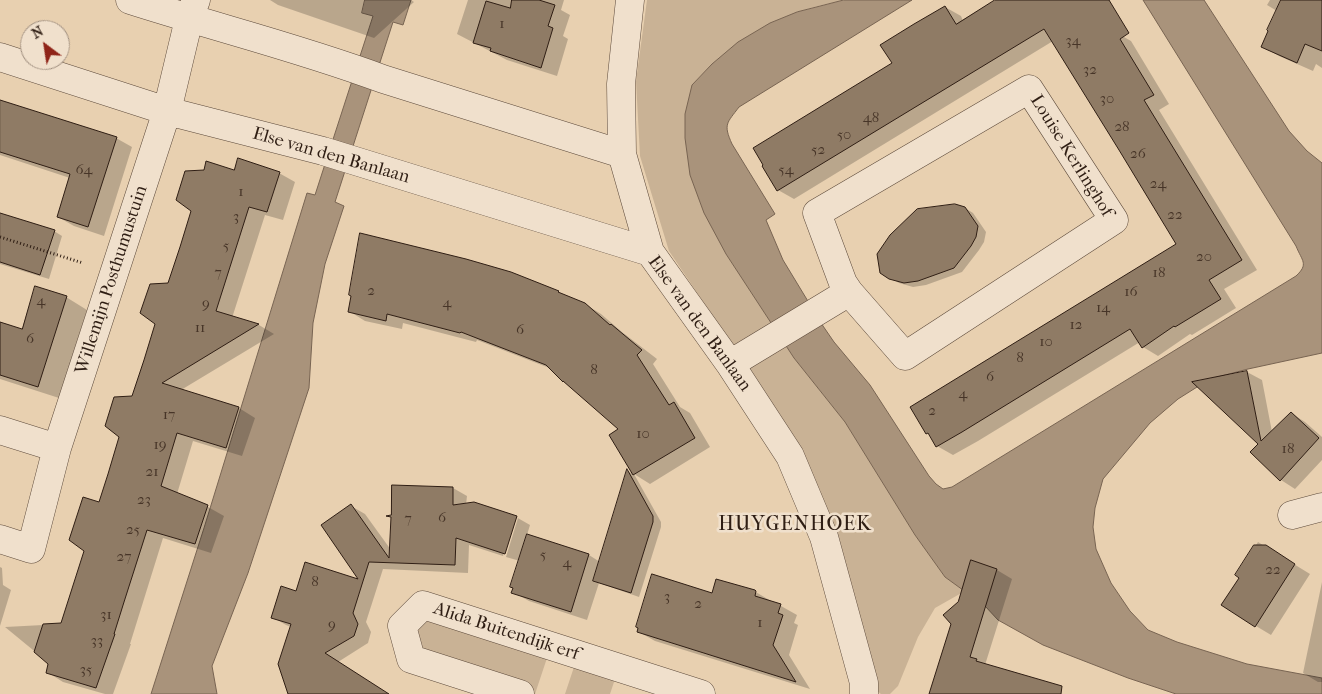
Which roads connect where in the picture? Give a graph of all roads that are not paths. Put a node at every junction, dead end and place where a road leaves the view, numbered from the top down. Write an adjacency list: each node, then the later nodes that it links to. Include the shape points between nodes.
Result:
1 (130, 0): 3 (street)
2 (630, 0): 6 (street, via 620,84)
3 (193, 10): 5 (street, Willemijn Posthumustuin); 6 (street, via 383,79)
4 (0, 58): 5 (street, Else van den Banlaan)
5 (167, 111): 7 (street, Else van den Banlaan, via 323,151); 11 (street, Willemijn Posthumustuin)
6 (622, 154): 7 (street)
7 (650, 252): 9 (street, Else van den Banlaan)
8 (849, 292): 8 (street, Louise Kerlinghof, via 817,213 1029,89 1114,220 905,356); 9 (street)
9 (730, 364): 17 (street, Else van den Banlaan, via 790,456 820,528 864,683)
10 (0, 430): 11 (street)
11 (57, 448): 14 (street, Willemijn Posthumustuin, via 31,549)
12 (1322, 507): 13 (street)
13 (1292, 515)
14 (0, 539)
15 (520, 694): 16 (street, Alida Buitendijk erf, via 411,659 402,626 423,605)
16 (701, 694)
17 (864, 694)

